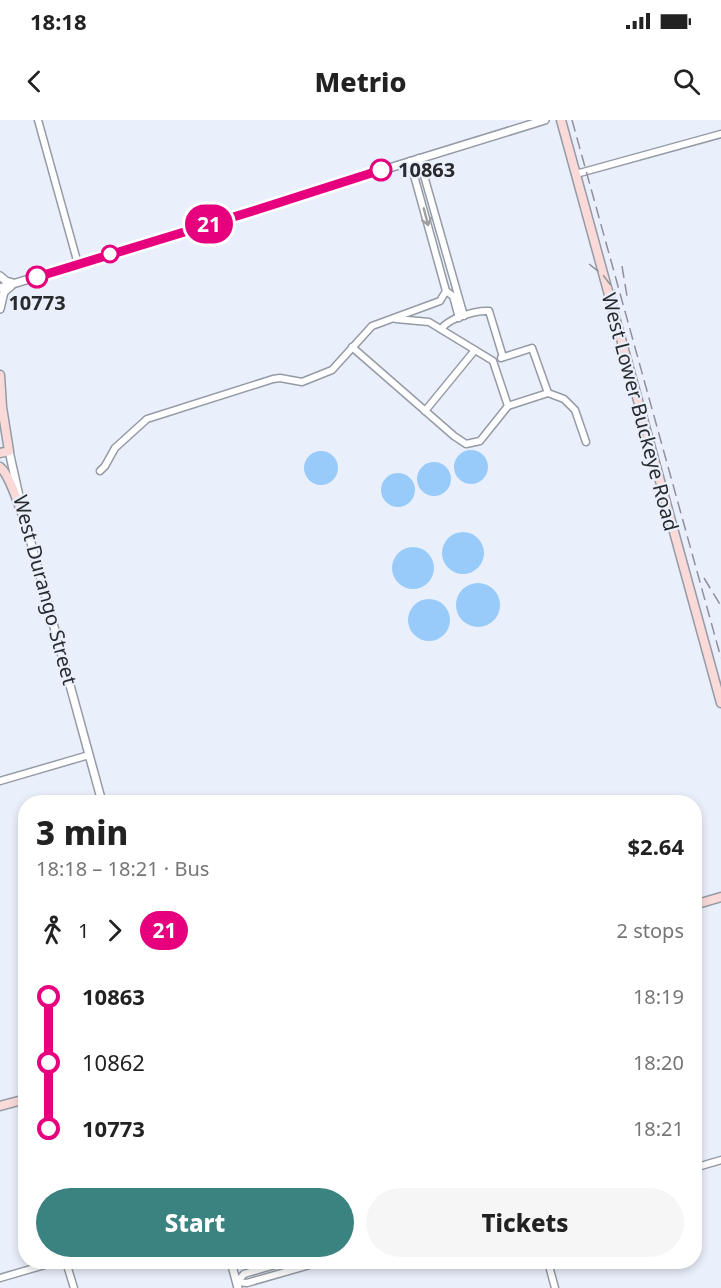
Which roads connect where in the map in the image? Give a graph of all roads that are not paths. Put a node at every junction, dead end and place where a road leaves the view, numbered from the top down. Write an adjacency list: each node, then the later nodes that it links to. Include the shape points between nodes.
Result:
1 (38, 120): 10 (street)
2 (545, 120): 5 (street)
3 (561, 120): 7 (main road, West Lower Buckeye Road)
4 (721, 134): 7 (street)
5 (420, 158): 6 (street); 8 (street)
6 (410, 161): 9 (street); 10 (street)
7 (576, 174): 32 (main road, West Lower Buckeye Road)
8 (426, 181): 9 (street); 16 (street)
9 (416, 183): 14 (street, one-way to 14)
10 (78, 264): 12 (street)
11 (0, 276): 12 (street)
12 (16, 283): 13 (street); 15 (street, via 4,292)
13 (0, 288)
14 (446, 291): 16 (street, via 453,296); 17 (street, via 440,302)
15 (0, 309)
16 (462, 317): 18 (street, via 446,322); 21 (street, via 489,311)
17 (390, 320): 18 (street, via 429,322); 19 (street, via 372,326)
18 (441, 329): 20 (street)
19 (352, 347): 26 (street); 30 (street, via 332,370 302,382 280,378 147,418 115,448)
20 (475, 350): 22 (street); 26 (street)
21 (503, 357): 22 (street); 24 (street, via 532,348)
22 (493, 361): 25 (street)
23 (0, 375): 28 (main road, West Durango Street)
24 (548, 393): 25 (street); 27 (street, via 564,399 575,410)
25 (508, 406): 26 (street, via 480,441 466,444)
26 (425, 411)
27 (586, 442)
28 (5, 452): 31 (street, West Durango Street)
29 (0, 467): 31 (main road)
30 (100, 471)
31 (23, 514): 33 (street, West Durango Street)
32 (721, 703)
33 (89, 755): 34 (street); 35 (street, West Durango Street)
34 (0, 781)
35 (100, 795)
36 (721, 897): 37 (main road)
37 (702, 903)
38 (18, 1101): 39 (main road)
39 (0, 1106)
40 (721, 1160): 41 (street)
41 (702, 1165)
42 (31, 1269): 48 (street)
43 (68, 1269): 50 (street)
44 (233, 1269): 49 (street)
45 (261, 1269): 49 (street, via 244,1274)
46 (296, 1269): 49 (street)
47 (550, 1269): 51 (street)
48 (0, 1278)
49 (237, 1286)
50 (74, 1288)
51 (555, 1288)

